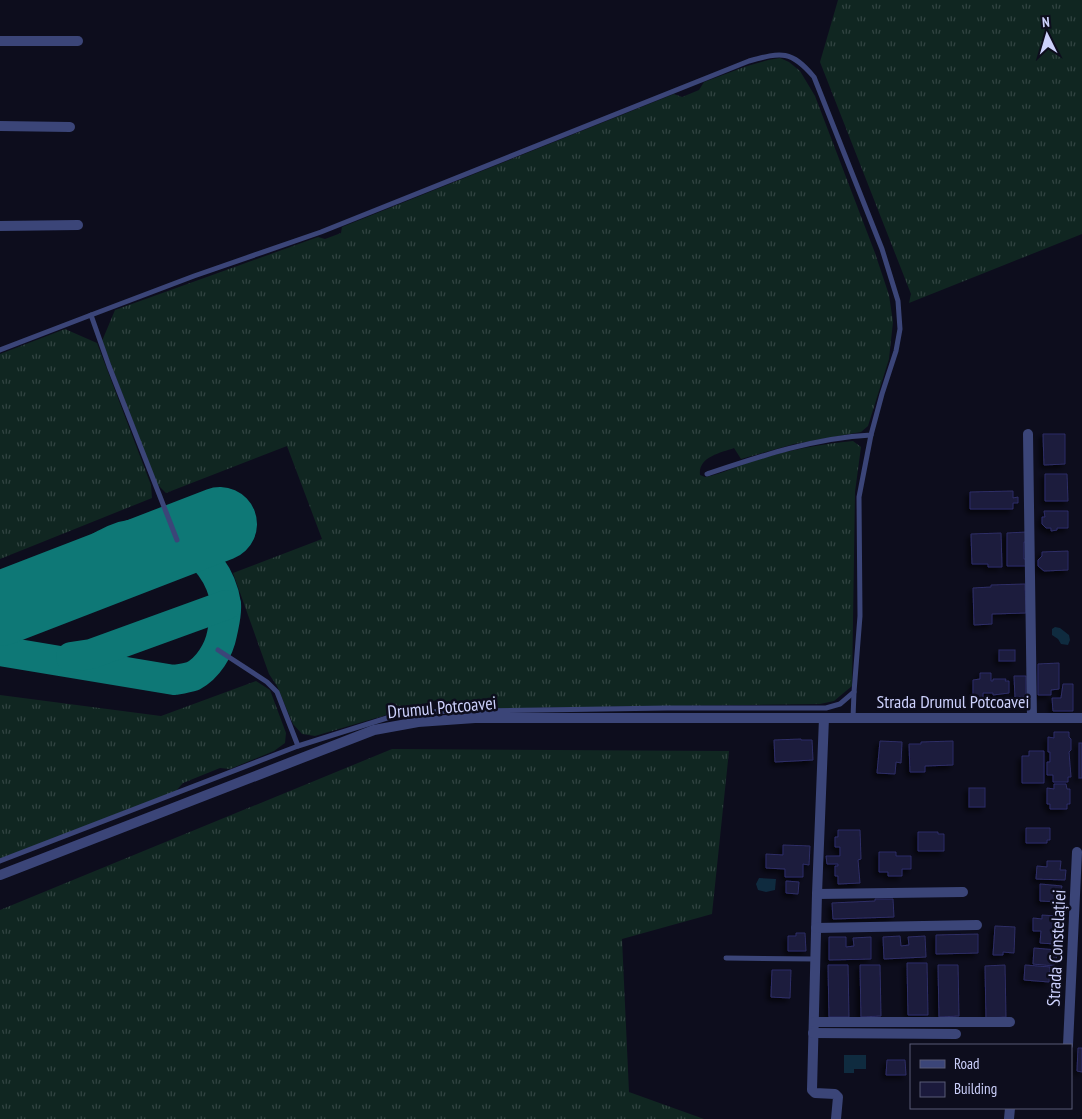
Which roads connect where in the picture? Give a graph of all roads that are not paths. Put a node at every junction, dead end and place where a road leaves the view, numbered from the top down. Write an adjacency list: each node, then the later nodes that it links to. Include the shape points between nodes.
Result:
1 (0, 41): 2 (street)
2 (78, 41)
3 (0, 126): 4 (street)
4 (70, 127)
5 (78, 225): 6 (street)
6 (0, 226)
7 (91, 315): 8 (lane); 10 (lane, via 322,232 749,60 773,54 788,55 803,64 814,77 882,249 898,300 900,329 896,351); 12 (lane)
8 (0, 350)
9 (1028, 434): 17 (street)
10 (871, 435): 11 (lane, via 847,436 791,448); 14 (lane, via 859,497 860,616)
11 (707, 474)
12 (177, 540)
13 (218, 650): 19 (lane, via 277,692)
14 (854, 692): 16 (lane); 19 (lane, via 840,704 826,708 406,712)
15 (824, 718): 16 (street, Strada Drumul Potcoavei); 22 (street, Drumul Potcoavei, via 475,718 418,722 374,730); 24 (street)
16 (853, 718): 17 (street, Strada Drumul Potcoavei)
17 (1032, 718): 18 (street, Strada Drumul Potcoavei)
18 (1082, 718)
19 (298, 746): 21 (lane)
20 (1077, 852): 33 (street, Strada Constelației)
21 (0, 861)
22 (0, 874)
23 (963, 892): 24 (street)
24 (817, 894): 26 (street)
25 (977, 925): 26 (street)
26 (816, 928): 28 (street)
27 (726, 958): 28 (lane)
28 (815, 959): 29 (street)
29 (814, 1022): 30 (street); 31 (street)
30 (1010, 1022)
31 (813, 1033): 32 (street); 34 (street, via 812,1090 835,1094 838,1098)
32 (956, 1034)
33 (1068, 1044)
34 (836, 1119)

